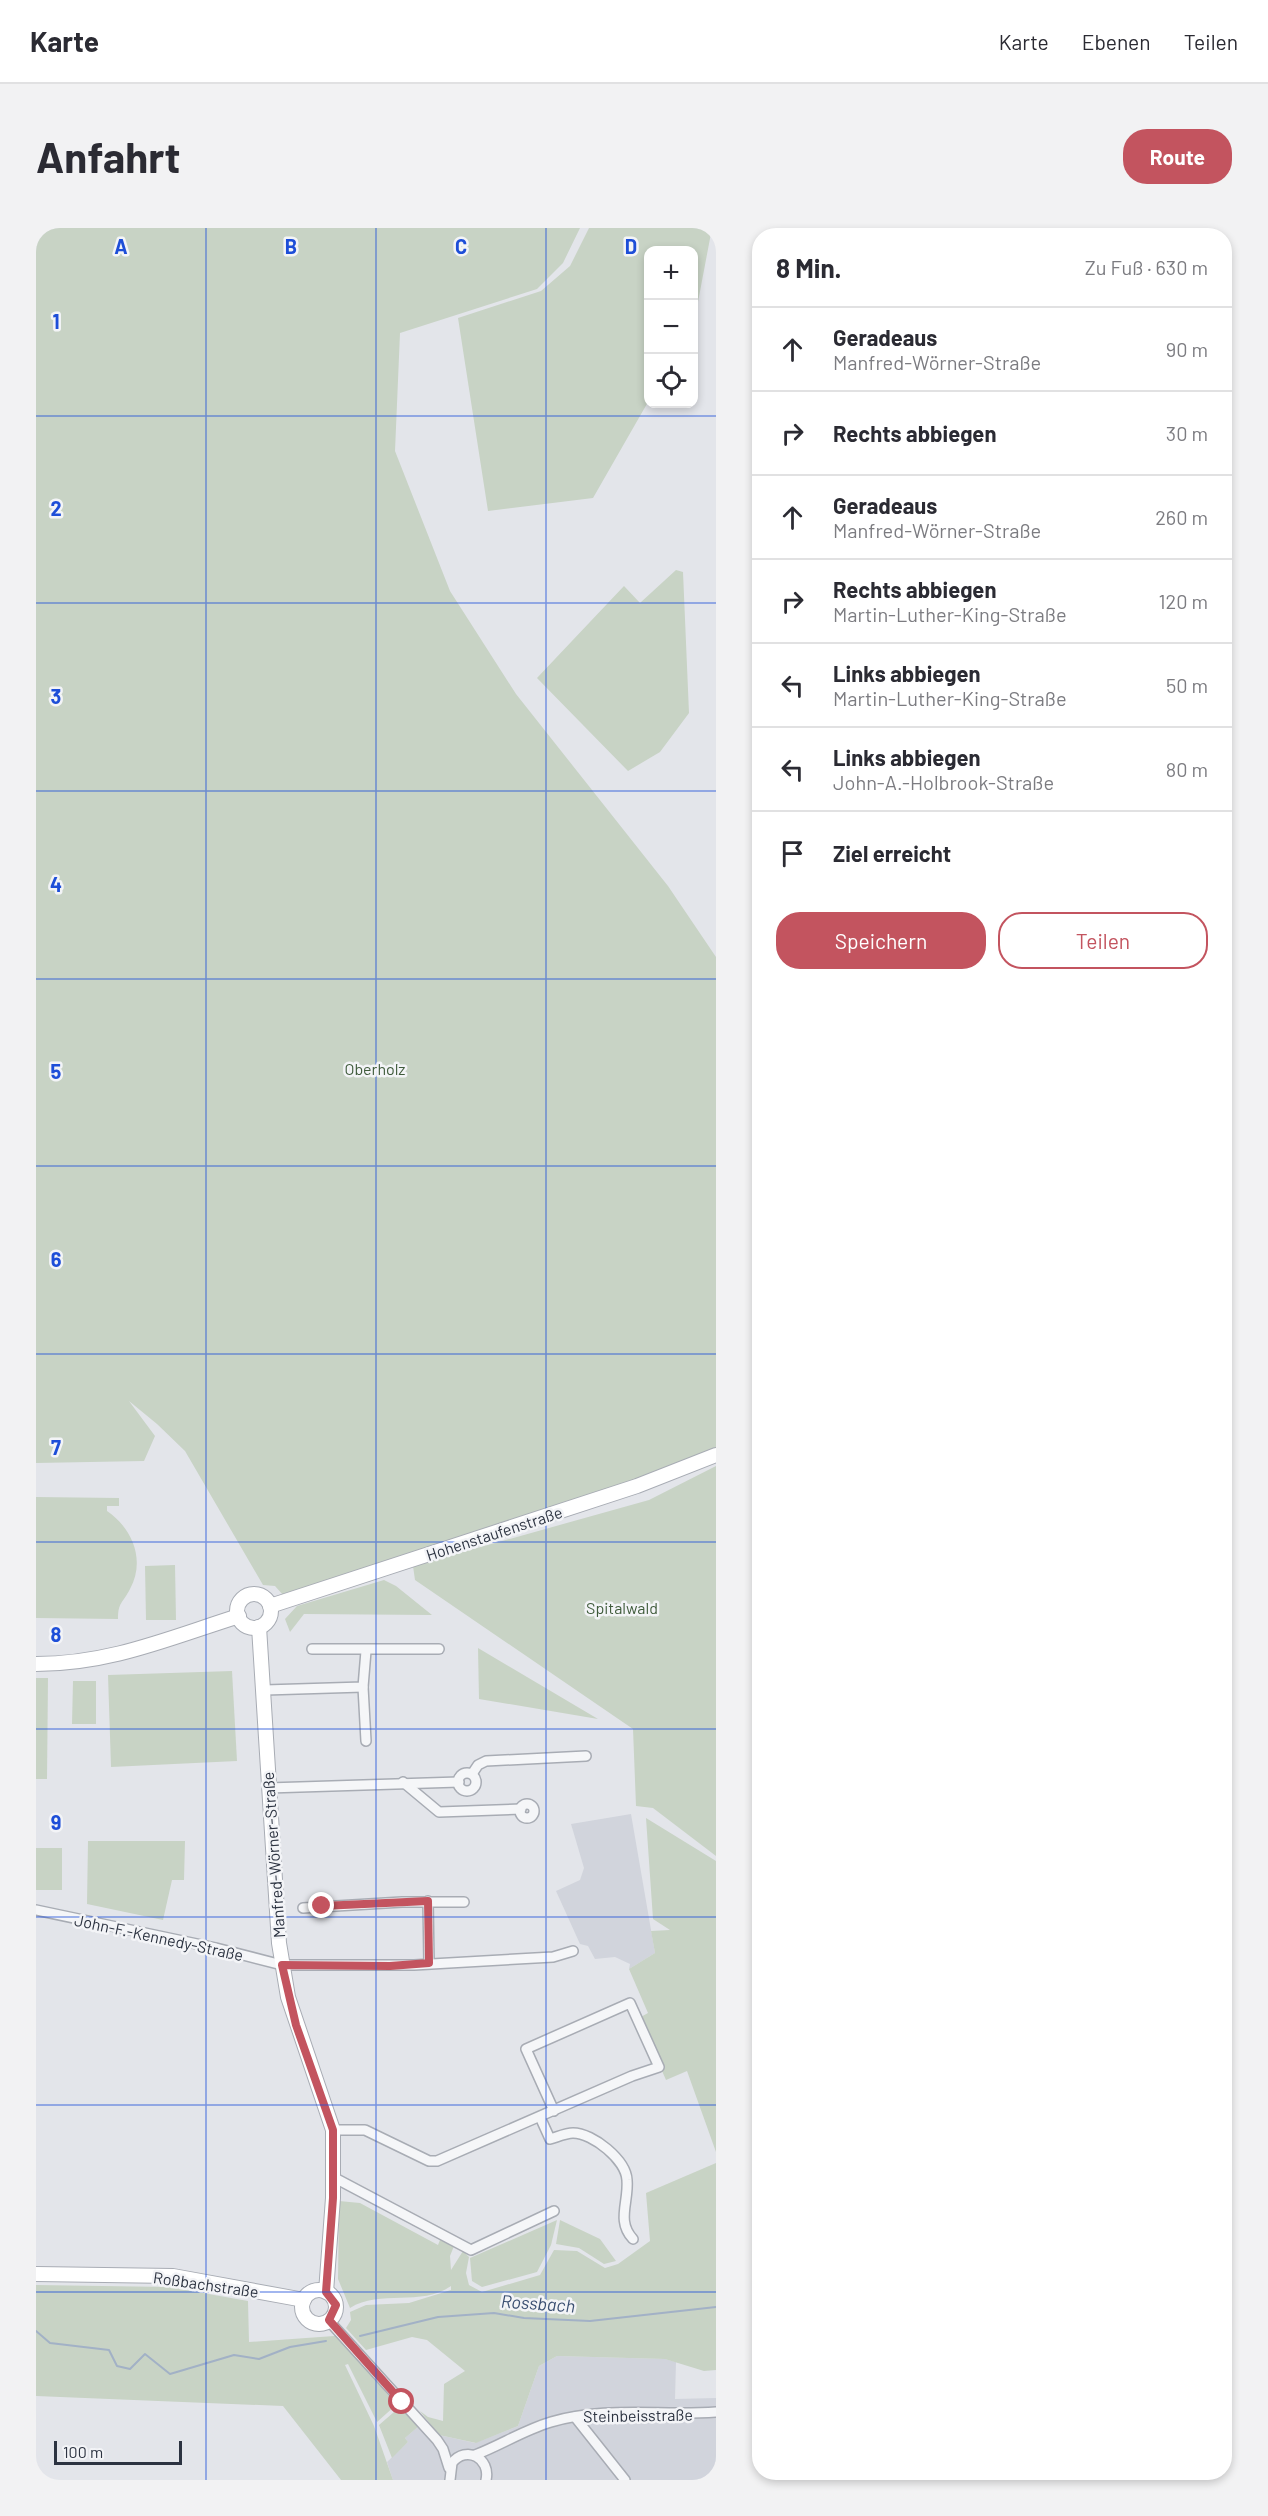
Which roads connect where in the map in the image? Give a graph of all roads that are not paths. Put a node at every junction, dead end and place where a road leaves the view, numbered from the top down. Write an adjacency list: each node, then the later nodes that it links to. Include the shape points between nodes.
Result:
1 (716, 1455): 2 (street, Hohenstaufenstraße, via 637,1486)
2 (270, 1606): 3 (street, via 264,1597 249,1595 239,1604); 4 (street, via 270,1616)
3 (238, 1616): 4 (street, via 247,1626); 8 (street, via 103,1659)
4 (259, 1627): 10 (street, Manfred-Wörner-Straße)
5 (312, 1649): 7 (street)
6 (439, 1649): 7 (street, via 378,1647)
7 (366, 1651): 9 (street)
8 (36, 1664)
9 (363, 1687): 10 (street); 11 (street)
10 (265, 1690): 16 (street, Manfred-Wörner-Straße)
11 (366, 1741)
12 (586, 1756): 13 (street, via 486,1761)
13 (472, 1774): 15 (street, via 462,1775); 15 (street, via 476,1781 472,1789 463,1789)
14 (403, 1782): 15 (street); 16 (street); 17 (street, via 439,1812)
15 (459, 1782)
16 (268, 1788): 24 (street, Manfred-Wörner-Straße)
17 (520, 1809)
18 (428, 1901): 19 (street); 20 (street); 23 (street)
19 (464, 1902)
20 (303, 1908)
21 (36, 1910): 24 (street, John-F.-Kennedy-Straße)
22 (573, 1952): 23 (street, John-F.-Kennedy-Straße, via 553,1957)
23 (429, 1963): 24 (street, John-F.-Kennedy-Straße)
24 (282, 1965): 27 (street, Manfred-Wörner-Straße, via 296,2025)
25 (554, 2111): 25 (street, via 659,2067 630,2003 526,2049); 26 (street)
26 (540, 2117): 27 (street, via 437,2161 429,2161 365,2130); 30 (street, via 550,2139 573,2133 591,2138 620,2162 627,2179 623,2224)
27 (333, 2130): 28 (street, Manfred-Wörner-Straße)
28 (333, 2176): 29 (street, via 471,2250); 32 (street, Manfred-Wörner-Straße)
29 (555, 2211)
30 (633, 2239)
31 (36, 2274): 33 (street, Roßbachstraße, via 173,2276)
32 (326, 2292): 33 (street, via 316,2291); 34 (street, via 336,2305)
33 (304, 2300): 34 (street, via 303,2311 309,2320 319,2324)
34 (329, 2320): 38 (street)
35 (716, 2412): 36 (street, Steinbeisstraße, via 597,2413)
36 (574, 2417): 37 (street, Steinbeisstraße, via 531,2428); 44 (street)
37 (494, 2448): 39 (street, Steinbeisstraße); 41 (street)
38 (443, 2449): 40 (street); 42 (street)
39 (475, 2455): 40 (street); 41 (street)
40 (459, 2456): 42 (street)
41 (486, 2466): 43 (street)
42 (449, 2476)
43 (486, 2480)
44 (625, 2480)

